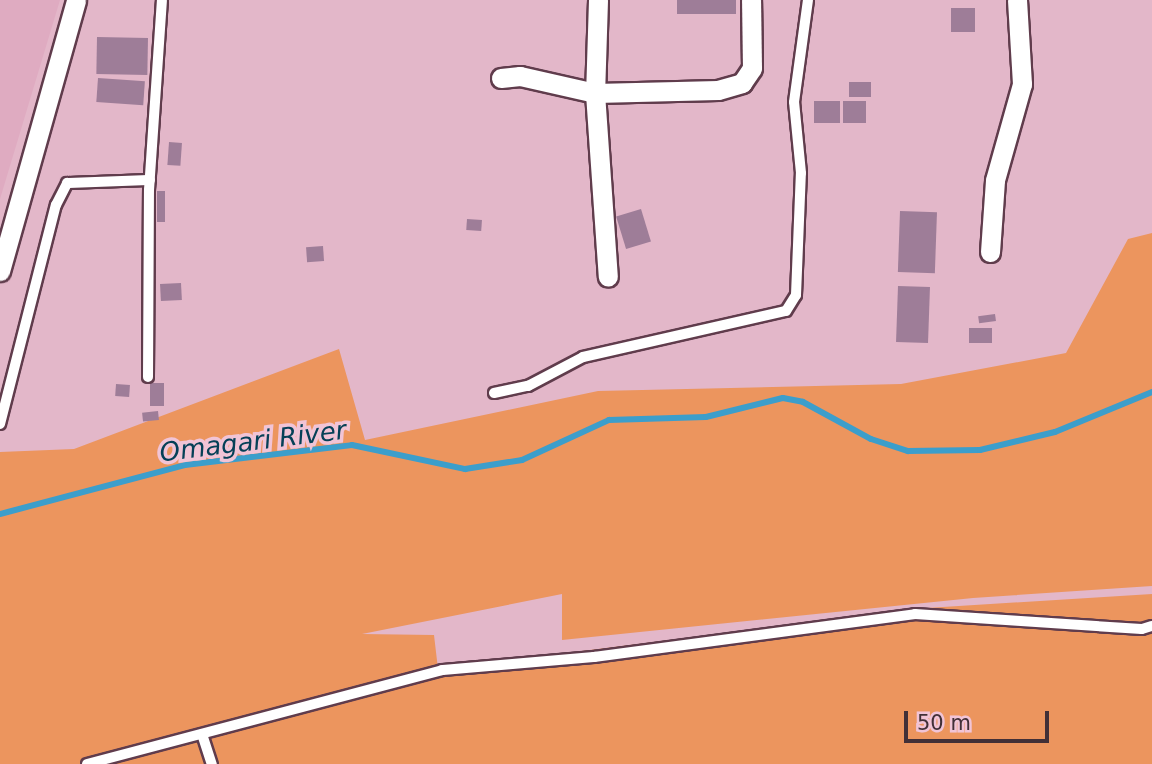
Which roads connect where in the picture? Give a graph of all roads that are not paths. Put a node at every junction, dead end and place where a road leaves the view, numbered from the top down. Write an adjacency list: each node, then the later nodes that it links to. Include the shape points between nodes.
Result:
1 (76, 0): 11 (street)
2 (162, 0): 9 (lane)
3 (598, 0): 8 (street)
4 (751, 0): 8 (street, via 752,68 742,83 718,90)
5 (808, 0): 14 (lane, via 794,102 801,173 796,295 786,311 583,357 528,386)
6 (1017, 0): 10 (street, via 1022,84 995,180)
7 (501, 78): 8 (street, via 520,76)
8 (595, 93): 12 (street)
9 (150, 180): 13 (lane); 15 (lane, via 67,183 56,205)
10 (989, 252)
11 (0, 271)
12 (608, 278)
13 (148, 377)
14 (494, 393)
15 (0, 424)
16 (1152, 626): 17 (lane, via 1142,629 915,614 594,657 442,670)
17 (202, 734): 18 (lane); 19 (lane)
18 (87, 764)
19 (212, 764)

